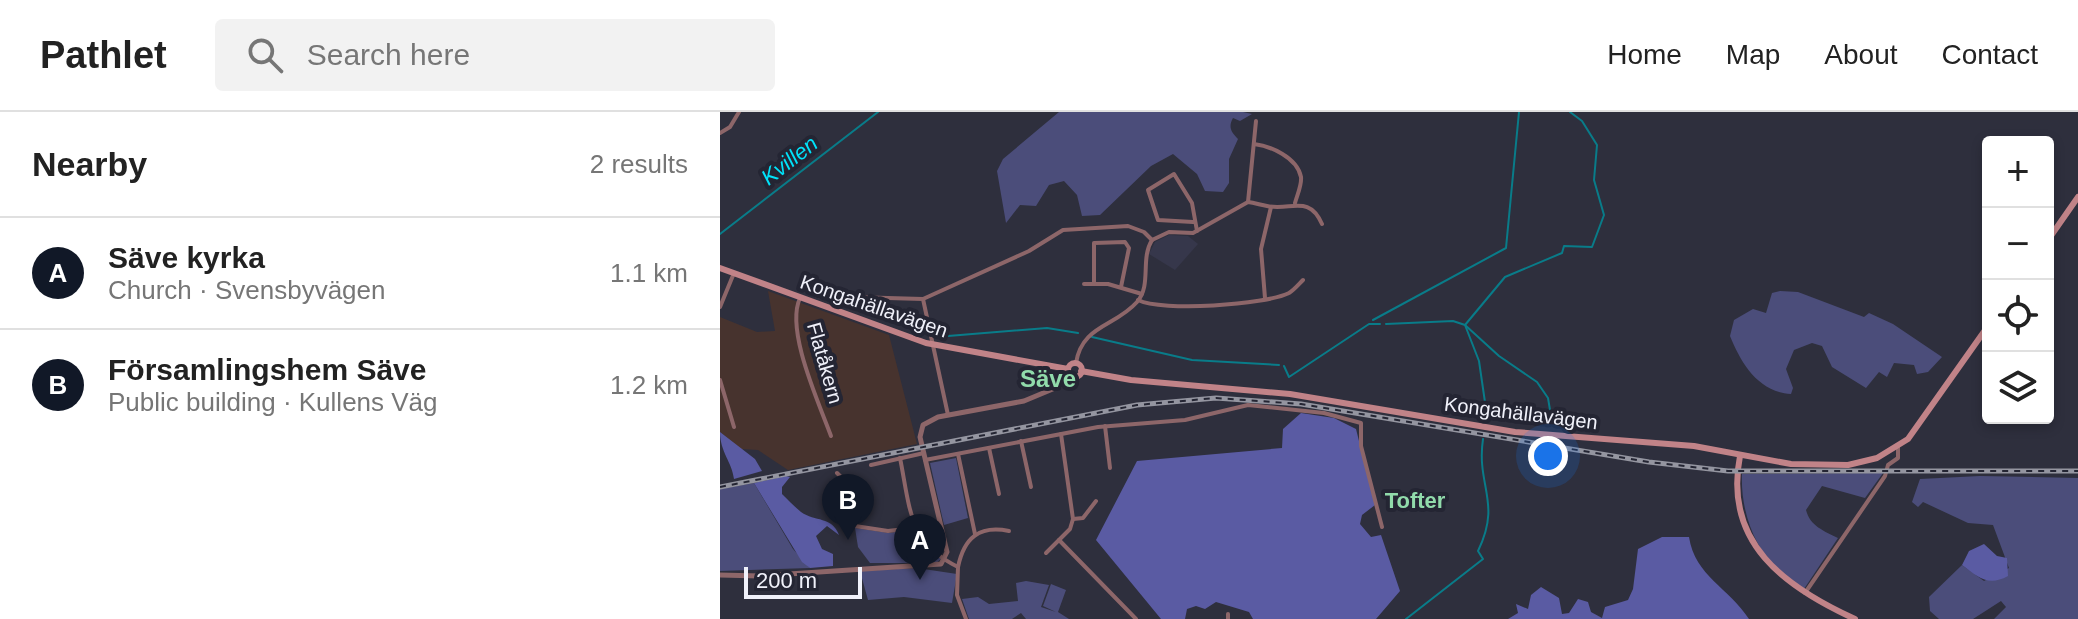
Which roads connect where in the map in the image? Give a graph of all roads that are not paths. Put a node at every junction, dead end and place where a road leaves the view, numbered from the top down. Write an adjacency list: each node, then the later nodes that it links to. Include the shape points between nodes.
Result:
1 (739, 112): 3 (street)
2 (1256, 121): 4 (street)
3 (720, 133)
4 (1254, 144): 6 (street); 7 (street, via 1275,148 1299,172)
5 (2078, 197): 12 (main road)
6 (1248, 202): 8 (street); 11 (street)
7 (1295, 203): 8 (street); 10 (street, via 1313,210)
8 (1271, 207): 23 (street, via 1261,249)
9 (1193, 222): 9 (street, via 1192,203 1174,174 1151,186 1158,220); 11 (street)
10 (1322, 224)
11 (1197, 231): 13 (street, via 1169,232)
12 (2054, 231)
13 (1152, 240): 20 (street); 24 (street, via 1128,226 1063,230)
14 (720, 268): 15 (main road, Kongahällavägen)
15 (734, 273): 22 (main road, Kongahällavägen); 26 (street)
16 (1303, 280): 23 (street, via 1289,293)
17 (1084, 284): 18 (street)
18 (1094, 284): 19 (street); 19 (street, via 1094,243 1125,242 1129,248)
19 (1121, 287): 20 (street)
20 (1142, 294): 25 (street)
21 (817, 296): 24 (street)
22 (800, 298): 28 (main road, Kongahällavägen); 38 (street, Flatåkern, via 798,337)
23 (1265, 298): 25 (street, via 1191,308)
24 (923, 299): 28 (street)
25 (1138, 300): 29 (street, via 1089,333)
26 (720, 307)
27 (1982, 335): 40 (main road, via 1916,430)
28 (935, 345): 30 (main road, Kongahällavägen); 34 (street)
29 (1076, 363): 30 (main road); 31 (main road)
30 (1068, 369): 32 (main road)
31 (1081, 371): 32 (main road); 43 (main road, Kongahällavägen, via 1290,394 1515,432 1671,444)
32 (1074, 377): 34 (street, via 1034,398)
33 (720, 380): 36 (street)
34 (948, 415): 44 (street, via 922,427)
35 (1105, 426): 37 (street); 47 (street); 53 (street, via 1185,420 1248,405 1324,413 1361,423 1361,446)
36 (734, 427)
37 (1061, 434): 39 (street); 52 (street)
38 (831, 436)
39 (1021, 441): 41 (street); 49 (street)
40 (1898, 447): 43 (main road, Kongahällavägen, via 1848,465); 62 (street, via 1898,458 1888,465)
41 (989, 448): 42 (street); 50 (street)
42 (958, 453): 44 (street); 56 (street)
43 (1740, 456): 62 (main road, via 1742,512 1753,541 1783,579)
44 (924, 457): 45 (street); 59 (street, via 947,550)
45 (900, 458): 46 (street); 54 (street)
46 (871, 465)
47 (1110, 468)
48 (837, 473): 54 (street, via 855,526)
49 (1031, 487)
50 (999, 494)
51 (1096, 501): 52 (street, via 1083,518)
52 (1073, 519): 57 (street)
53 (1382, 527)
54 (913, 528): 59 (street)
55 (1009, 531): 56 (street)
56 (975, 534): 60 (street)
57 (1059, 540): 58 (street); 65 (street)
58 (1046, 553)
59 (945, 561): 60 (street); 61 (street, via 936,566)
60 (958, 567): 64 (street, via 957,595)
61 (720, 575)
62 (1805, 594): 63 (main road)
63 (1849, 618)
64 (966, 619)
65 (1136, 619)

